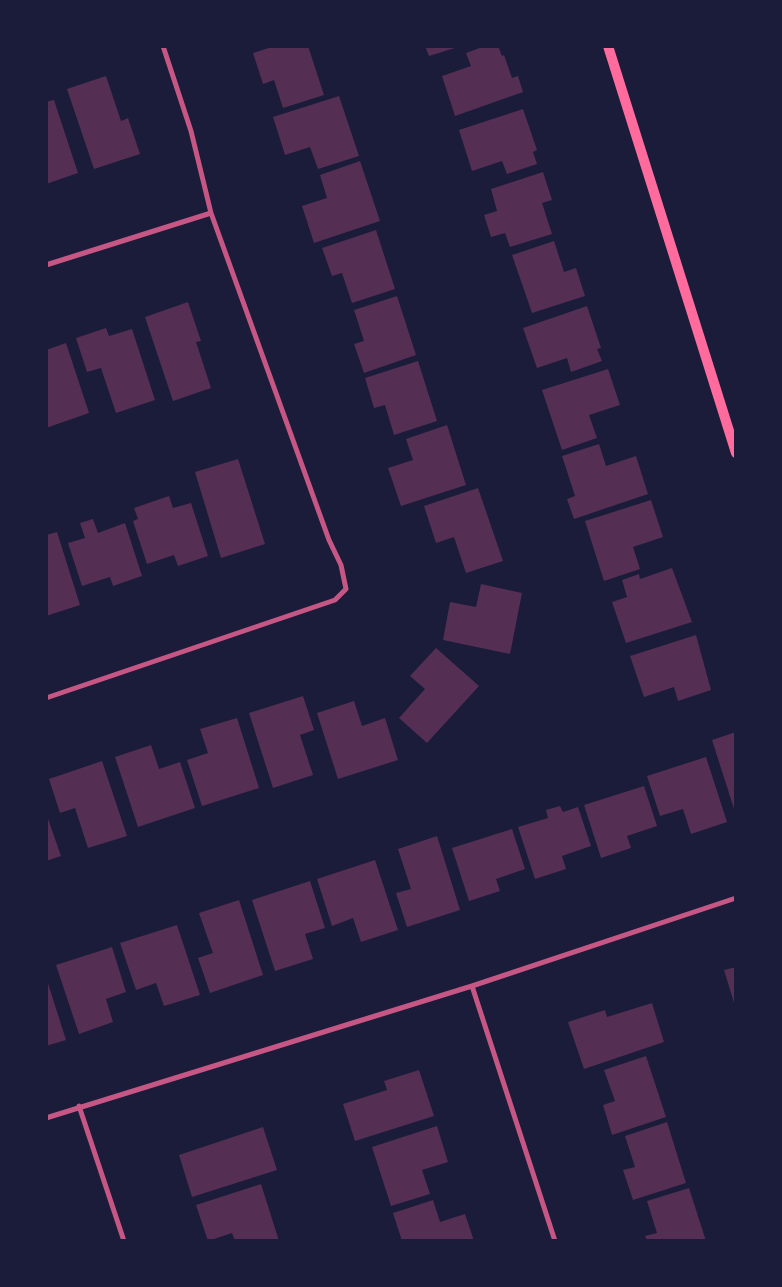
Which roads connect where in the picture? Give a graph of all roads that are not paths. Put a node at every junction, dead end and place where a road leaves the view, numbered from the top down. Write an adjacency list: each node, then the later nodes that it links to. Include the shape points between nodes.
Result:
1 (162, 46): 3 (street, via 191,131)
2 (608, 46): 5 (main road)
3 (211, 213): 4 (street); 6 (street, via 329,540 342,565 346,589 335,600)
4 (46, 265)
5 (736, 453)
6 (46, 698)
7 (736, 898): 8 (street)
8 (472, 986): 9 (street); 12 (street)
9 (79, 1106): 10 (street); 11 (street)
10 (46, 1118)
11 (124, 1241)
12 (556, 1241)

